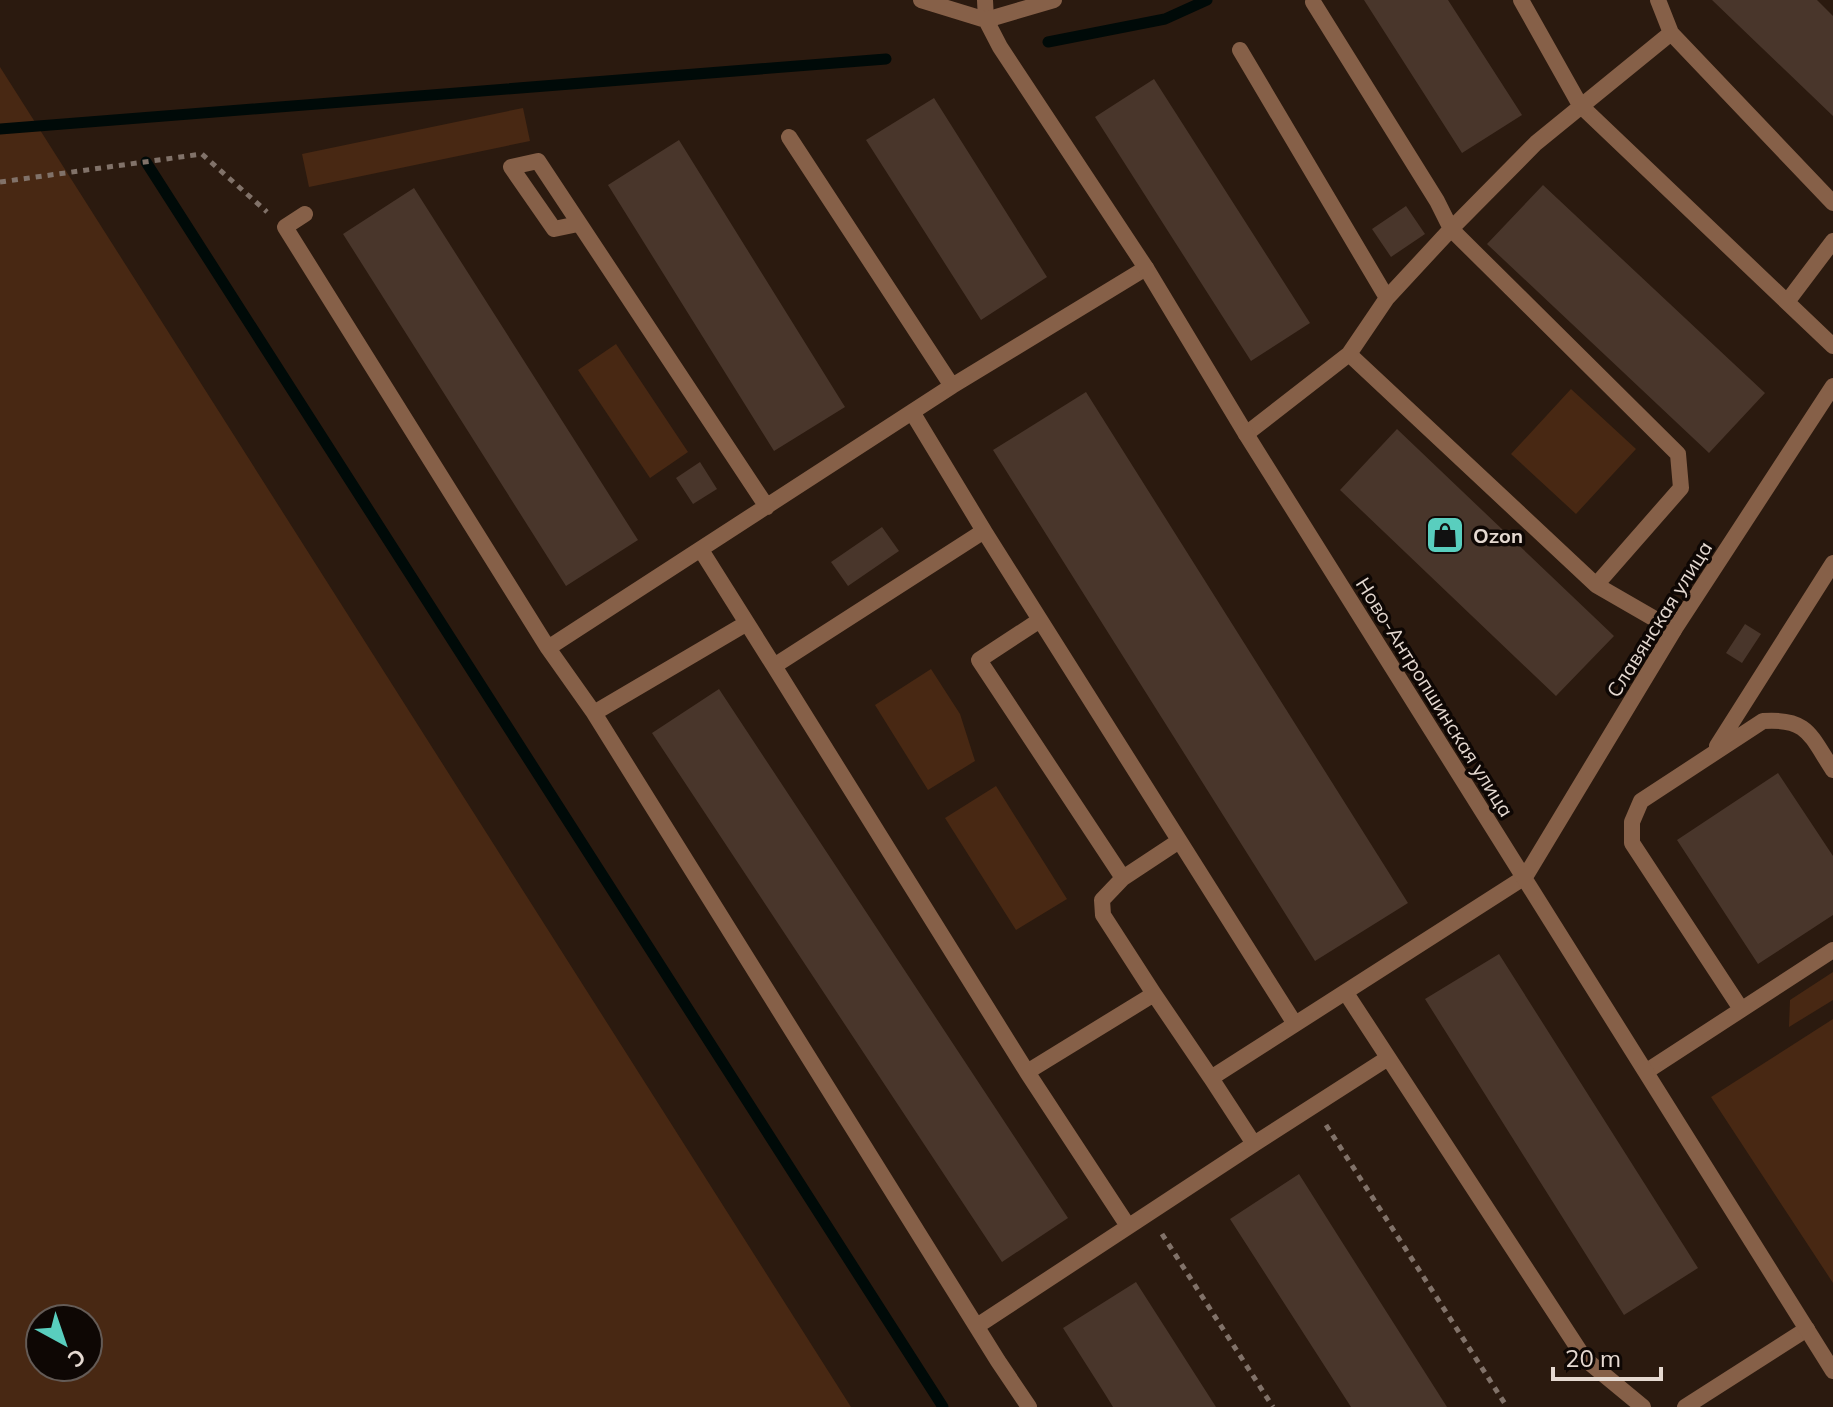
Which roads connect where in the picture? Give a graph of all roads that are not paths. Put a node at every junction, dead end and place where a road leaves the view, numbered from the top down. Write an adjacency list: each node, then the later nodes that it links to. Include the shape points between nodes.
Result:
1 (921, 0): 7 (street)
2 (985, 0): 7 (street)
3 (1054, 0): 7 (street)
4 (1521, 0): 10 (street)
5 (1658, 0): 8 (street)
6 (1313, 2): 15 (street)
7 (986, 20): 17 (street, Ново-Антропшинская улица)
8 (1671, 33): 10 (street); 12 (street)
9 (1240, 50): 18 (street)
10 (1580, 105): 15 (street); 19 (street)
11 (789, 137): 22 (street)
12 (1833, 203)
13 (305, 214): 34 (street, via 285,227)
14 (578, 224): 14 (street, via 538,161 511,167 554,229); 26 (street)
15 (1451, 229): 18 (street); 30 (street, via 1678,454 1681,488)
16 (1833, 241): 19 (street)
17 (1146, 268): 22 (street); 25 (street, Ново-Антропшинская улица)
18 (1387, 298): 21 (street)
19 (1787, 302): 20 (street)
20 (1833, 346)
21 (1349, 354): 25 (street); 30 (street)
22 (952, 386): 24 (street)
23 (1833, 386): 33 (street, Славянская улица)
24 (912, 412): 26 (street); 27 (street)
25 (1246, 434): 40 (street, Ново-Антропшинская улица)
26 (767, 507): 28 (street)
27 (984, 531): 31 (street); 35 (street)
28 (701, 550): 32 (street); 34 (street)
29 (1833, 563): 37 (street)
30 (1596, 585): 33 (street)
31 (1040, 620): 39 (street); 41 (street, via 979,660)
32 (747, 623): 35 (street); 36 (street)
33 (1674, 630): 40 (street, Славянская улица)
34 (548, 648): 36 (street)
35 (774, 666): 49 (street)
36 (594, 713): 53 (street)
37 (1714, 751): 38 (street, via 1763,721 1786,719 1806,728); 45 (street, via 1641,801 1632,822 1632,843)
38 (1833, 770)
39 (1179, 841): 41 (street); 46 (street)
40 (1525, 877): 43 (street); 48 (street, Ново-Антропшинская улица)
41 (1123, 878): 44 (street, via 1102,900 1103,915)
42 (1833, 950): 45 (street)
43 (1346, 993): 46 (street); 47 (street)
44 (1154, 994): 49 (street); 50 (street)
45 (1741, 1009): 48 (street)
46 (1295, 1024): 50 (street)
47 (1388, 1058): 51 (street); 57 (street, via 1585,1359)
48 (1647, 1071): 54 (street, Ново-Антропшинская улица)
49 (1027, 1072): 52 (street)
50 (1211, 1078): 51 (street)
51 (1254, 1144): 52 (street)
52 (1128, 1226): 53 (street)
53 (977, 1326): 56 (street)
54 (1807, 1329): 55 (street, Ново-Антропшинская улица); 58 (street)
55 (1831, 1363)
56 (1029, 1407)
57 (1643, 1407)
58 (1685, 1407)

